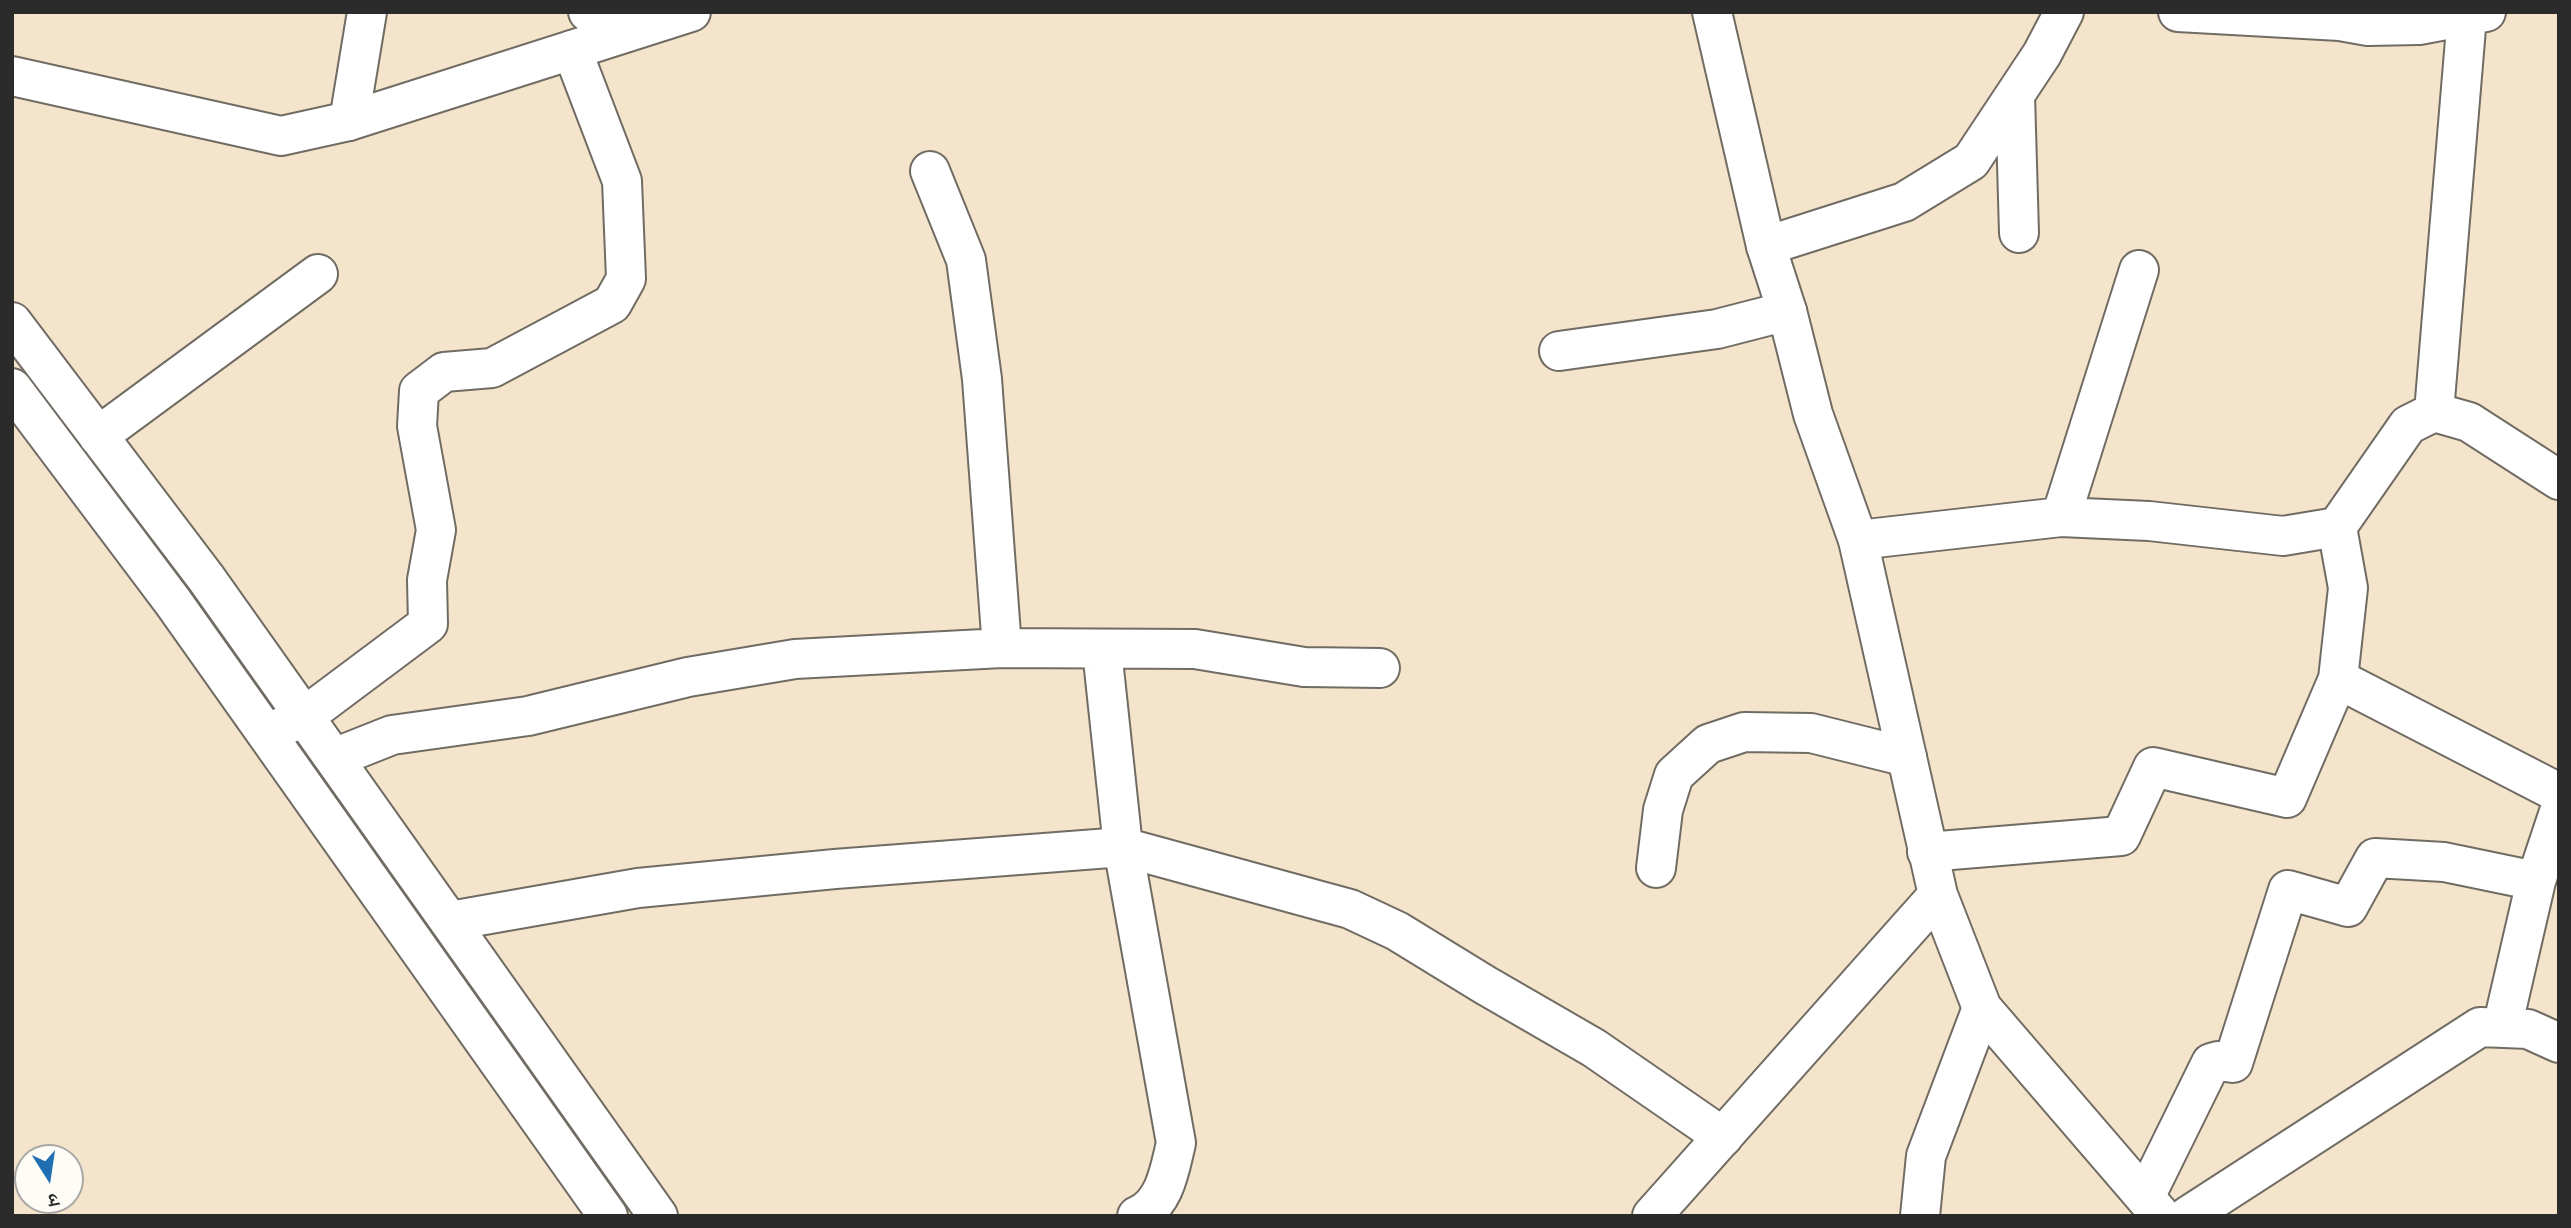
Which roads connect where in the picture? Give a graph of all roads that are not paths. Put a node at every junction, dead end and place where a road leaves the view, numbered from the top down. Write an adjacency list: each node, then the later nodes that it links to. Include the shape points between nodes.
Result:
1 (367, 12): 12 (street)
2 (588, 12): 8 (street)
3 (691, 12): 8 (street)
4 (1712, 12): 15 (street)
5 (2064, 12): 11 (street)
6 (2178, 12): 7 (street, via 2368,26 2419,25)
7 (2477, 14): 22 (street)
8 (627, 32): 9 (street)
9 (572, 50): 12 (street); 32 (street, via 622,181 626,279 612,304 492,368 444,372 419,391 417,426 436,530 427,580 429,624)
10 (12, 76): 12 (street, via 281,136)
11 (2015, 95): 14 (street); 15 (street, via 1971,161 1904,202)
12 (349, 121)
13 (930, 171): 28 (street, via 966,260 982,379)
14 (2019, 233)
15 (1766, 246): 18 (street)
16 (2138, 270): 25 (street)
17 (318, 274): 23 (street)
18 (1787, 311): 20 (street, via 1717,329); 27 (street, via 1813,414)
19 (12, 322): 23 (street)
20 (1559, 351)
21 (12, 388): 33 (street)
22 (2434, 412): 24 (street, via 2469,422); 26 (street, via 2408,425)
23 (98, 436): 32 (street)
24 (2559, 481)
25 (2061, 517): 26 (street, via 2149,521 2283,536); 27 (street)
26 (2337, 527): 31 (street, via 2348,588)
27 (1858, 540): 34 (street)
28 (1002, 648): 29 (street); 35 (street, via 795,659 701,675 528,716 392,735)
29 (1102, 650): 30 (street, via 1195,649 1304,667); 38 (street)
30 (1380, 668)
31 (2338, 679): 36 (street); 39 (street, via 2287,798 2153,767 2121,835)
32 (305, 716): 33 (street); 35 (street)
33 (267, 734): 49 (street)
34 (1907, 757): 39 (street); 40 (street, via 1811,733 1744,732 1708,744 1674,775 1663,810)
35 (334, 758): 43 (street)
36 (2559, 793)
37 (2559, 812): 41 (street)
38 (1123, 847): 43 (street, via 638,888); 47 (street, via 1350,909 1397,931 1594,1048); 51 (street, via 1176,1143 1166,1184 1146,1212)
39 (1927, 852): 42 (street)
40 (1656, 868)
41 (2536, 881): 45 (street); 48 (street, via 2444,862 2375,858 2348,907 2288,890 2233,1063 2211,1063)
42 (1938, 895): 44 (street); 47 (street)
43 (450, 921): 50 (street)
44 (1982, 1008): 48 (street); 53 (street, via 1926,1156)
45 (2502, 1028): 46 (street, via 2528,1029); 54 (street, via 2480,1027)
46 (2559, 1043)
47 (1723, 1137): 52 (street)
48 (2153, 1206)
49 (608, 1216)
50 (658, 1216)
51 (1137, 1216)
52 (1652, 1216)
53 (1920, 1216)
54 (2188, 1216)

